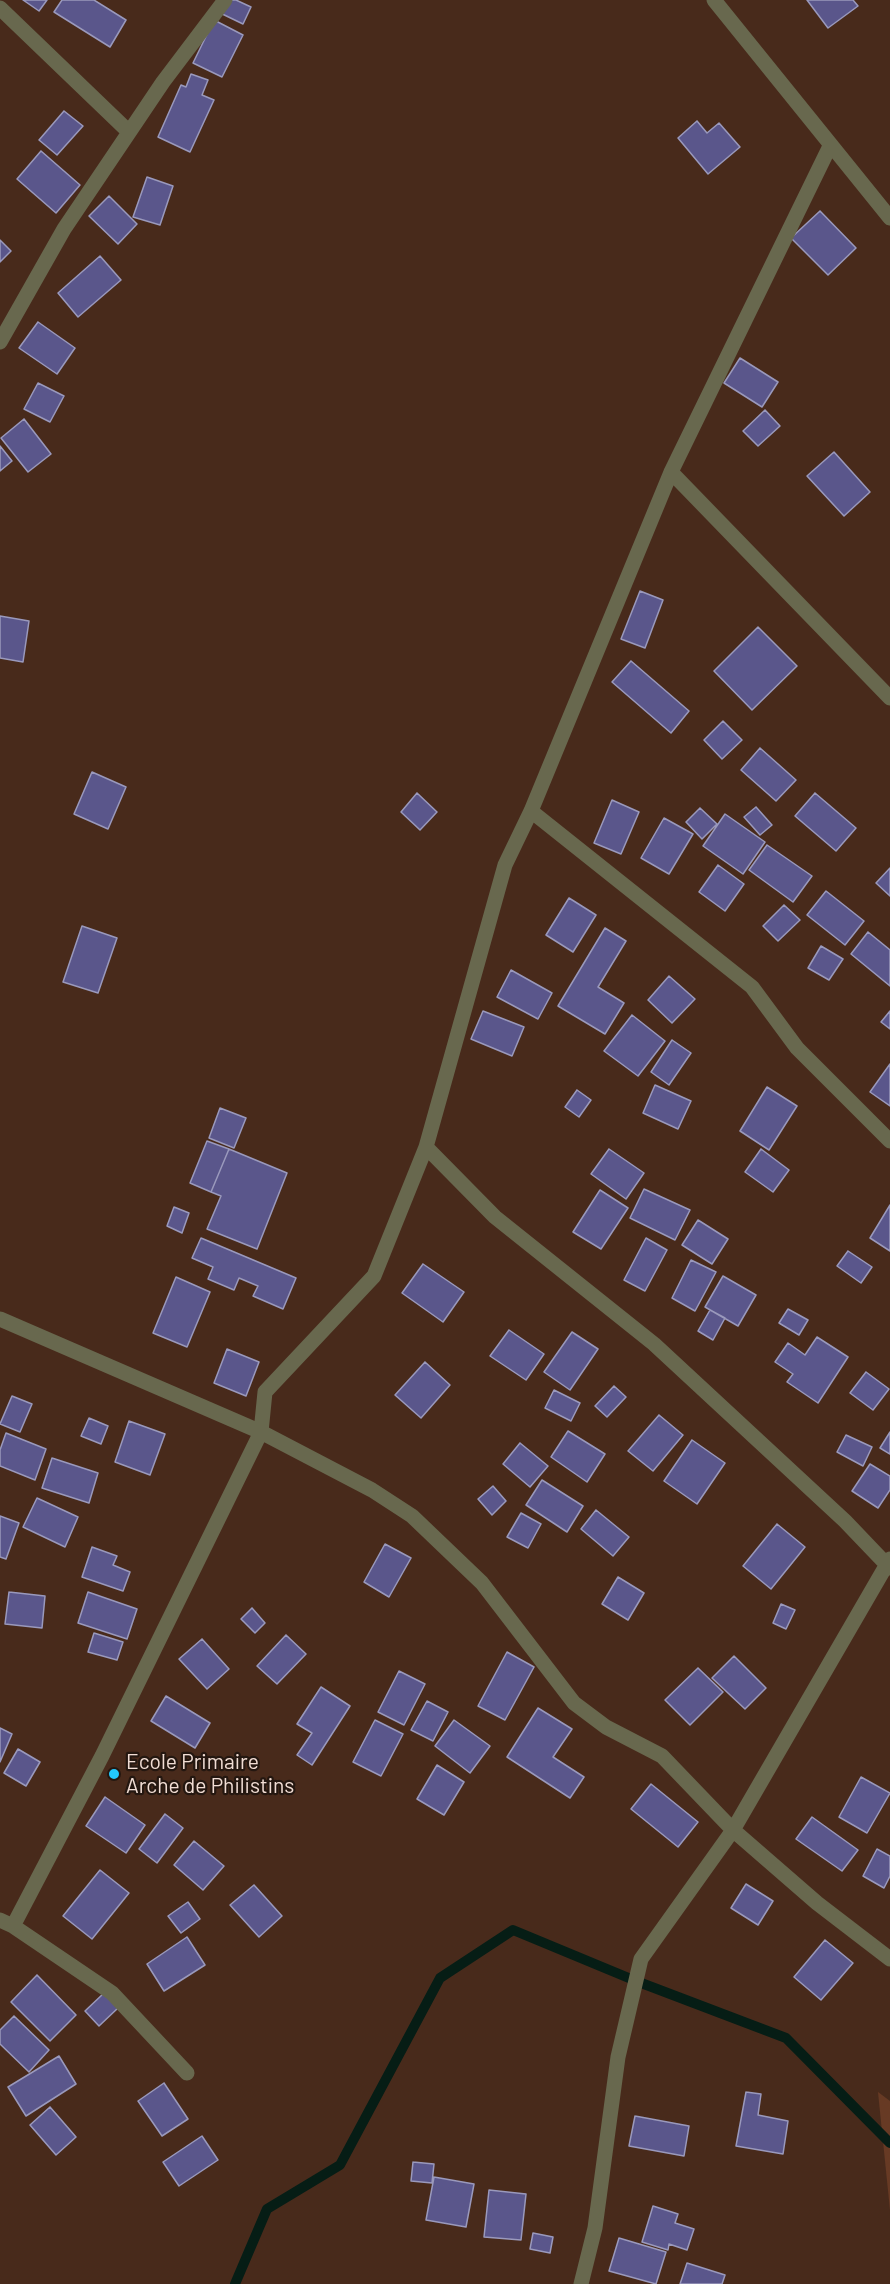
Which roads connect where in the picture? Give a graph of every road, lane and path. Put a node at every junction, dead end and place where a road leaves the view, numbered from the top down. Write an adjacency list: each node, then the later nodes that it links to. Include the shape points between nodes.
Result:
1 (225, 0): 4 (street)
2 (714, 0): 5 (street)
3 (0, 8): 4 (street)
4 (129, 132): 7 (street, via 64,229)
5 (830, 146): 6 (street); 8 (street)
6 (890, 218)
7 (0, 342)
8 (670, 472): 9 (street); 10 (street)
9 (890, 698)
10 (531, 811): 11 (street, via 752,987 797,1048); 12 (street, via 505,865)
11 (890, 1141)
12 (426, 1147): 14 (street, via 374,1275 265,1392); 15 (street, via 495,1217 654,1344)
13 (0, 1318): 14 (street)
14 (261, 1432): 16 (street, via 372,1490 412,1516 482,1583 574,1703 606,1727 662,1756); 17 (street, via 102,1756)
15 (889, 1564): 16 (street)
16 (733, 1830): 18 (street, via 817,1904); 20 (street, via 641,1959 622,2038 595,2228)
17 (7, 1923): 19 (street, via 112,1993)
18 (890, 1959)
19 (187, 2073)
20 (580, 2284)

